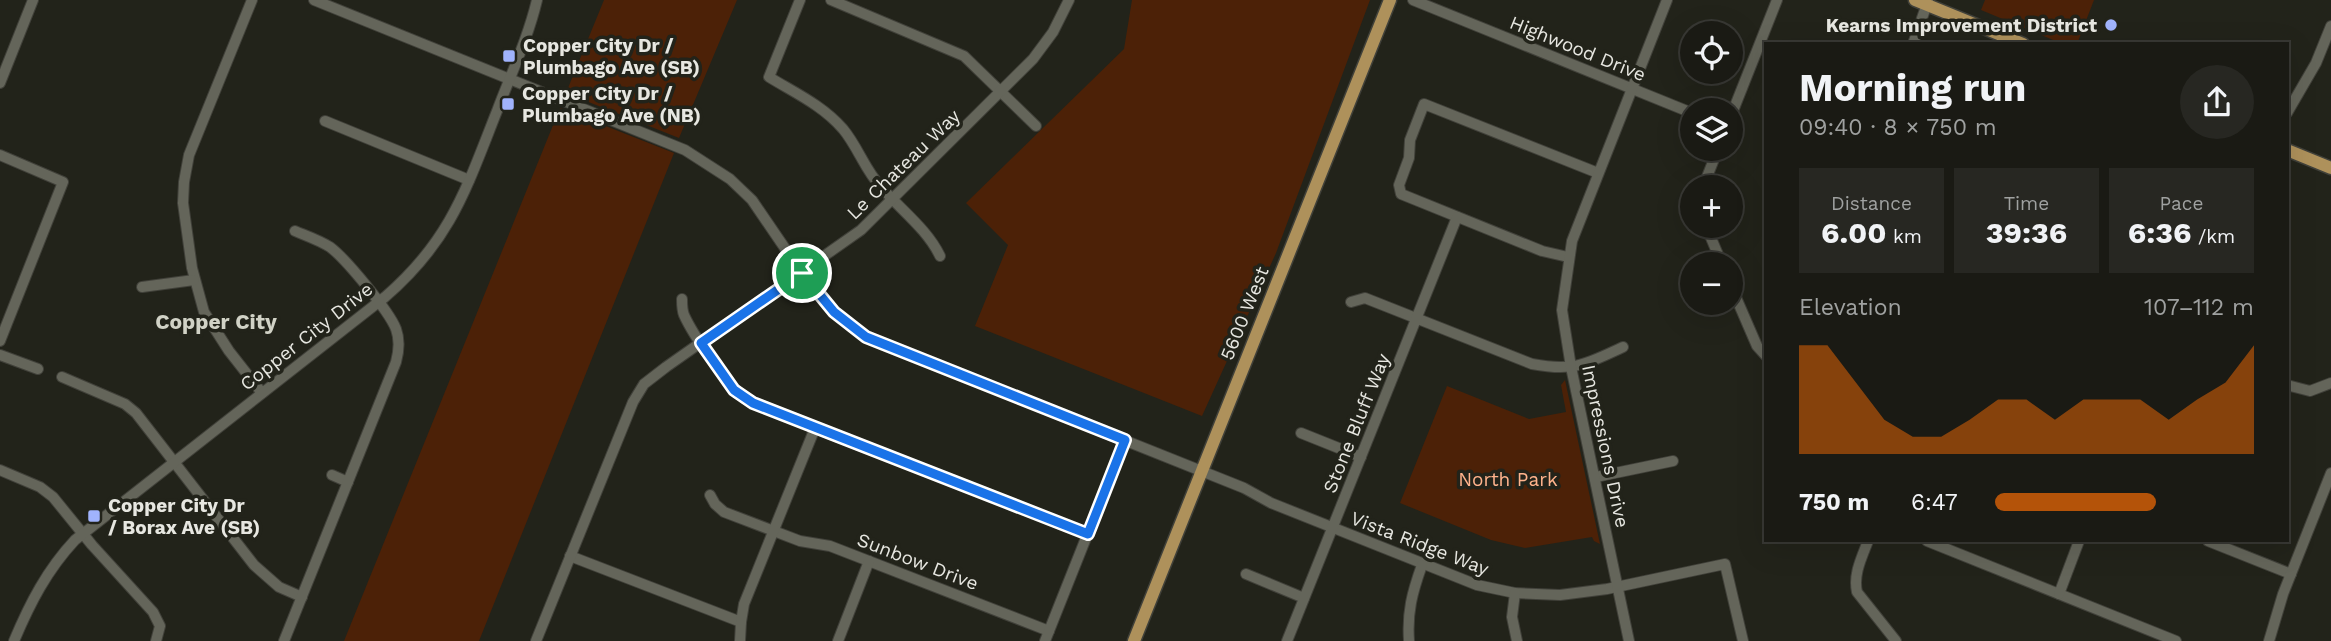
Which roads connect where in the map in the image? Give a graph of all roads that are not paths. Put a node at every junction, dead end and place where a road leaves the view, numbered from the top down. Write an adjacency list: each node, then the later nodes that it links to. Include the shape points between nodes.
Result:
1 (33, 0): 17 (street)
2 (252, 0): 36 (street, via 186,167 183,203)
3 (314, 0): 16 (street, Vista Ridge Way)
4 (537, 0): 16 (street, Copper City Drive)
5 (800, 0): 30 (street, via 769,77 825,111 843,129)
6 (831, 0): 19 (street, via 950,48)
7 (1069, 0): 19 (street, Le Chateau Way, via 1044,46)
8 (1390, 0): 61 (main road, 5600 West)
9 (1413, 0): 18 (street, Highwood Drive)
10 (1667, 0): 18 (street, Impressions Drive)
11 (1777, 0): 20 (street)
12 (1923, 2): 14 (street); 15 (main road)
13 (2331, 26): 22 (street, via 2316,64)
14 (1913, 42)
15 (2018, 42)
16 (510, 79): 29 (street, Copper City Drive); 35 (street, Vista Ridge Way, via 685,150 730,179 758,208)
17 (0, 83)
18 (1631, 89): 21 (street, Highwood Drive); 28 (street, Impressions Drive)
19 (1001, 92): 24 (street); 30 (street, Le Chateau Way)
20 (1738, 98)
21 (1680, 108)
22 (2289, 110)
23 (325, 121): 29 (street)
24 (1036, 126)
25 (2289, 151): 27 (main road)
26 (0, 155): 43 (street, via 63,182)
27 (2331, 168)
28 (1598, 173): 31 (street, via 1424,104 1410,141 1401,194); 34 (street, Impressions Drive)
29 (469, 180): 39 (street, Copper City Drive, via 428,255)
30 (892, 200): 33 (street, via 932,241); 35 (street, Le Chateau Way, via 861,230)
31 (1457, 218): 34 (street); 42 (street, Stone Bluff Way)
32 (295, 231): 39 (street, via 332,249)
33 (940, 256)
34 (1568, 257): 48 (street, Impressions Drive, via 1562,310)
35 (802, 273): 44 (street, Le Chateau Way); 56 (street, Vista Ridge Way, via 834,312 866,337)
36 (194, 280): 37 (street); 53 (street, via 209,321)
37 (142, 287)
38 (682, 299): 44 (street, via 684,315)
39 (377, 302): 53 (street, Copper City Drive); 65 (street, via 395,327 398,354)
40 (1350, 302): 42 (street, via 1365,298)
41 (1743, 315): 46 (street)
42 (1417, 318): 48 (street, via 1532,364); 57 (street, Stone Bluff Way)
43 (0, 341)
44 (701, 343): 54 (street, via 744,398); 77 (street, Le Chateau Way, via 651,378 638,393)
45 (1623, 347): 48 (street)
46 (1764, 353)
47 (0, 355): 49 (street)
48 (1571, 367): 64 (street, Impressions Drive)
49 (38, 369)
50 (61, 377): 59 (street, via 125,404)
51 (2331, 383): 52 (street, via 2310,391)
52 (2289, 386)
53 (262, 393): 59 (street, Copper City Drive)
54 (814, 428): 68 (street); 70 (street)
55 (1301, 433): 57 (street)
56 (1125, 440): 61 (street, Vista Ridge Way); 70 (street)
57 (1361, 457): 67 (street, Stone Bluff Way)
58 (1673, 461): 64 (street)
59 (173, 463): 69 (street, Copper City Drive); 85 (street, via 262,574)
60 (0, 470): 69 (street, via 47,492)
61 (1201, 471): 67 (street, Vista Ridge Way); 95 (main road, 5600 West)
62 (2331, 473): 81 (street)
63 (332, 475): 65 (street)
64 (1595, 477): 82 (street, Impressions Drive)
65 (348, 482): 85 (street)
66 (710, 495): 68 (street, Sunbow Drive, via 724,512)
67 (1333, 528): 79 (street, Vista Ridge Way); 86 (street, Stone Bluff Way)
68 (773, 531): 78 (street, Sunbow Drive); 87 (street)
69 (83, 533): 89 (street, Copper City Drive, via 43,581); 90 (street, via 153,612 160,626)
70 (1088, 534): 88 (street)
71 (1868, 542): 101 (street, via 1855,582 1857,592)
72 (1930, 542): 76 (street)
73 (1959, 542): 76 (street)
74 (2079, 542): 84 (street)
75 (2211, 542): 81 (street)
76 (1955, 552): 84 (street)
77 (570, 556): 87 (street); 92 (street, Le Chateau Way)
78 (869, 561): 88 (street, Sunbow Drive); 94 (street)
79 (1422, 565): 83 (street, Vista Ridge Way, via 1477,586); 97 (street, via 1407,618)
80 (1246, 574): 86 (street)
81 (2291, 574): 103 (street)
82 (1617, 587): 83 (street, Vista Ridge Way, via 1560,595); 99 (street, Impressions Drive); 100 (street, Vista Ridge Way, via 1725,564)
83 (1515, 593): 98 (street, via 1512,617)
84 (2059, 594): 102 (street)
85 (302, 597): 91 (street)
86 (1304, 598): 96 (street, Stone Bluff Way)
87 (741, 622): 93 (street)
88 (1047, 636)
89 (14, 641)
90 (156, 641)
91 (284, 641)
92 (536, 641)
93 (740, 641)
94 (838, 641)
95 (1134, 641)
96 (1287, 641)
97 (1409, 641)
98 (1517, 641)
99 (1629, 641)
100 (1743, 641)
101 (1896, 641)
102 (2176, 641)
103 (2269, 641)

